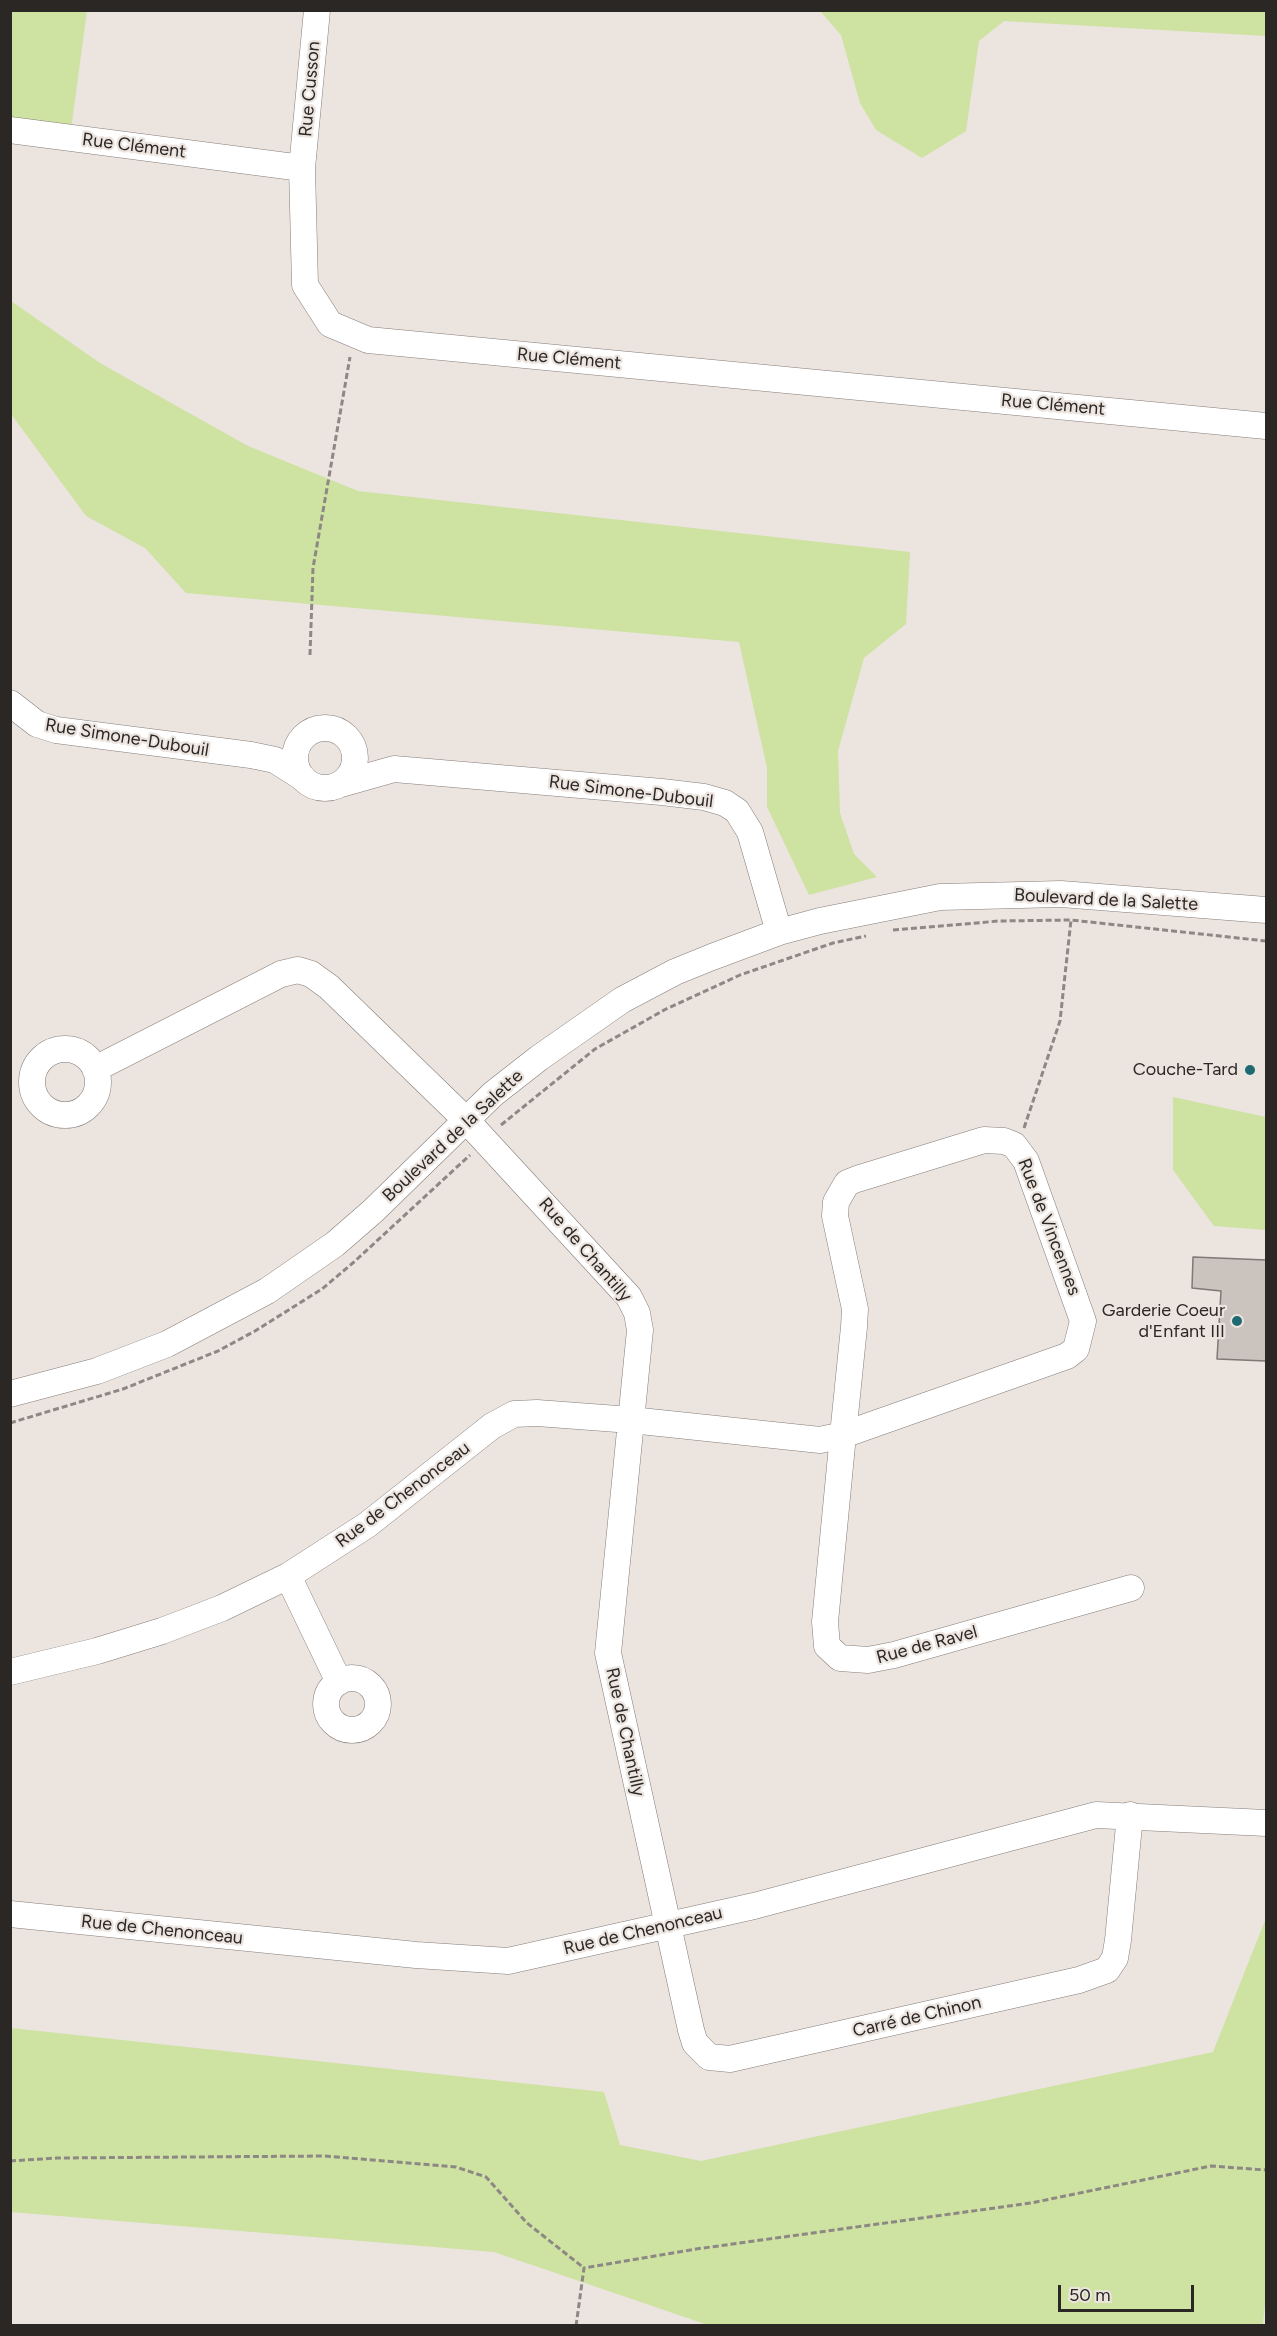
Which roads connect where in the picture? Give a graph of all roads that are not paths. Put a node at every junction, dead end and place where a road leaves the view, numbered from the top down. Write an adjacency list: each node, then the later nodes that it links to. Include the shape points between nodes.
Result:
1 (317, 10): 3 (street, Rue Cusson)
2 (10, 130): 3 (street, Rue Clément)
3 (302, 168): 4 (street, Rue Clément, via 305,285 330,324 379,341)
4 (1266, 426)
5 (10, 704): 8 (street, Rue Simone-Dubouil, via 37,724 56,730)
6 (301, 741): 7 (street, Rue Simone-Dubouil, via 323,728 339,732); 8 (street, Rue Simone-Dubouil, via 275,754); 10 (street, via 296,765)
7 (352, 744): 9 (street, Rue Simone-Dubouil); 11 (street, via 354,767)
8 (251, 755): 10 (street, Rue Simone-Dubouil, via 275,760)
9 (394, 769): 11 (street, Rue Simone-Dubouil); 13 (street, Rue Simone-Dubouil, via 662,792 725,803 737,811 750,832)
10 (303, 778): 11 (street, Rue Simone-Dubouil, via 321,788)
11 (341, 784)
12 (1266, 910): 13 (street, Boulevard de la Salette, via 1061,894 940,897)
13 (779, 932): 15 (street, Boulevard de la Salette, via 675,972 622,1000 539,1058)
14 (95, 1069): 15 (street, Rue de Chantilly, via 281,974 303,971 329,987)
15 (466, 1120): 16 (street, Boulevard de la Salette, via 335,1244 267,1291 157,1348 97,1371); 17 (street, Rue de Chantilly, via 629,1296 640,1330)
16 (10, 1394)
17 (632, 1420): 18 (street, Rue de Vincennes, via 806,1440); 19 (street, Rue de Chenonceau, via 537,1413 505,1418 367,1525); 26 (street, Rue de Chantilly, via 608,1653)
18 (843, 1435): 18 (street, Rue de Vincennes, via 1067,1356 1076,1349 1083,1329 1081,1310 1026,1161 1014,1145 984,1140 856,1179 840,1191 835,1216 855,1309); 20 (street, Rue de Ravel, via 824,1636 827,1646 840,1658 851,1661 894,1655)
19 (288, 1576): 21 (street, Rue de Chenonceau, via 162,1631); 22 (street)
20 (1131, 1588)
21 (10, 1672)
22 (339, 1682)
23 (1130, 1815): 24 (street, Rue de Chenonceau); 26 (street, Rue de Chenonceau, via 1076,1819); 26 (street, Carré de Chinon, via 1115,1958 1107,1970 1079,1980 730,2060 716,2060 701,2051 693,2038)
24 (1266, 1823)
25 (10, 1914): 26 (street, Rue de Chenonceau, via 498,1962)
26 (666, 1926)

